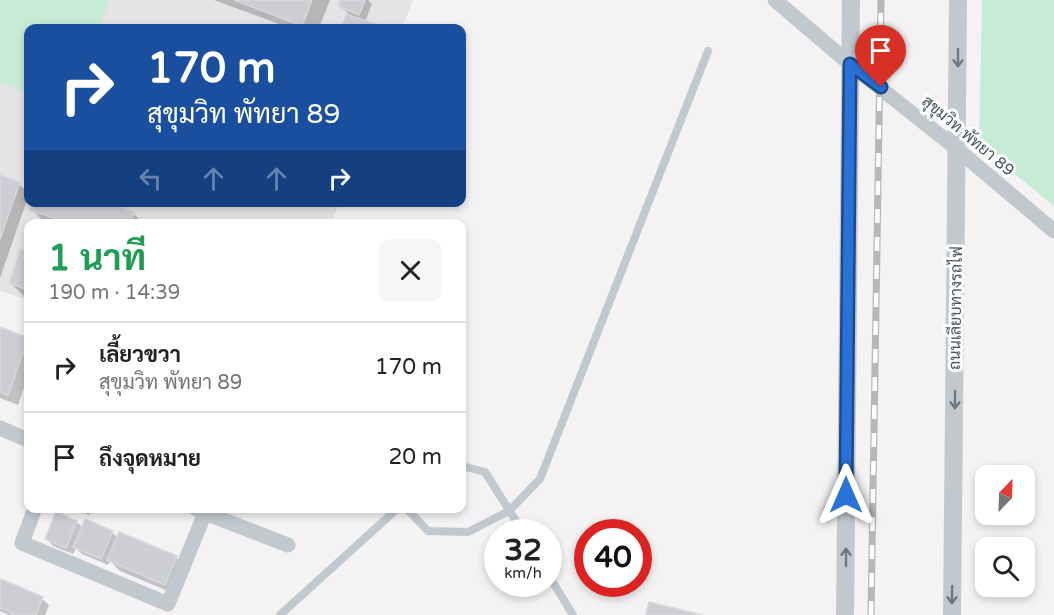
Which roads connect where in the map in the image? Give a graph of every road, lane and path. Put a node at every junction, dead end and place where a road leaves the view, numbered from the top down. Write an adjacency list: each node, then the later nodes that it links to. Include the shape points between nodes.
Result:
1 (775, 0): 5 (street, สุขุมวิท พัทยา 89)
2 (850, 0): 5 (street)
3 (958, 0): 6 (street, ถนนเลียบทางรถไฟ, one-way to 6)
4 (708, 51): 11 (lane, via 540,479)
5 (850, 64): 6 (street, สุขุมวิท พัทยา 89); 22 (street, one-way to 5)
6 (957, 149): 7 (street, สุขุมวิท พัทยา 89); 23 (street, ถนนเลียบทางรถไฟ, one-way to 23)
7 (1054, 231)
8 (0, 428): 9 (street)
9 (24, 438)
10 (466, 467): 11 (lane, via 485,472)
11 (509, 510): 16 (lane, via 468,532 428,531); 17 (lane)
12 (33, 513): 13 (street, via 22,543 168,604)
13 (199, 513)
14 (205, 513): 18 (street)
15 (392, 513): 20 (lane)
16 (411, 513)
17 (515, 519)
18 (288, 545)
19 (562, 597): 21 (lane)
20 (280, 615)
21 (573, 615)
22 (845, 615)
23 (952, 615)

